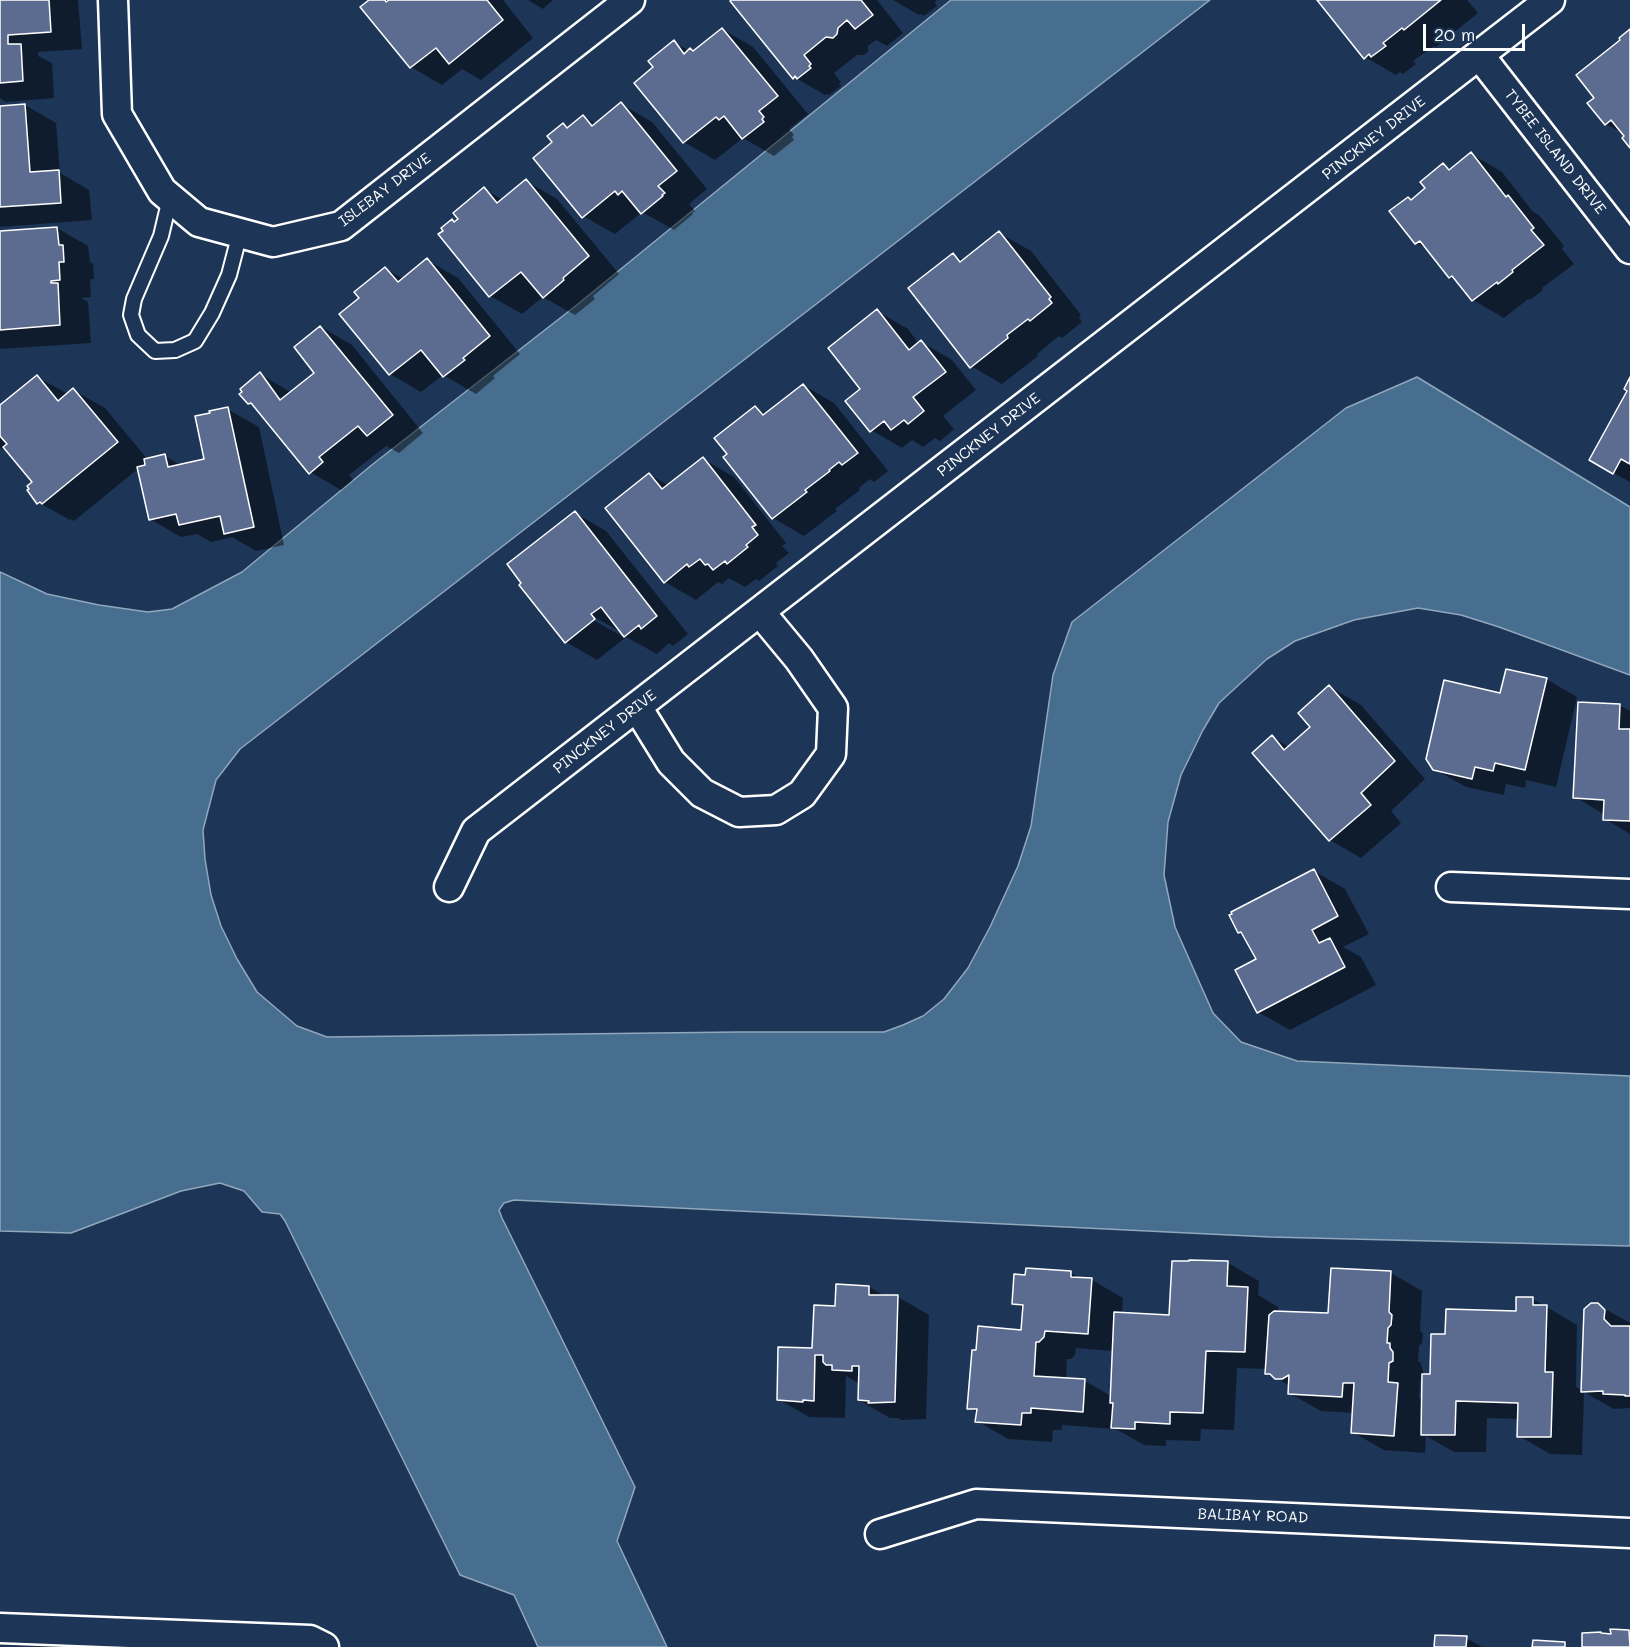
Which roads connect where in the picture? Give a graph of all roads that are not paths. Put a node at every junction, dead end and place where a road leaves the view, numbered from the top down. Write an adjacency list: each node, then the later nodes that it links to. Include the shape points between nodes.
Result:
1 (113, 0): 5 (street, ISLEBAY DRIVE, via 117,114 162,191)
2 (630, 0): 6 (street, ISLEBAY DRIVE, via 341,226 273,242)
3 (1550, 0): 4 (street, PINCKNEY DRIVE)
4 (1480, 56): 7 (street, TYBEE ISLAND DRIVE); 8 (street, PINCKNEY DRIVE)
5 (170, 198): 6 (street, ISLEBAY DRIVE, via 199,222); 6 (lane, via 161,236 137,289 131,315 138,335 155,351 175,351 195,341 229,275)
6 (240, 233)
7 (1630, 249)
8 (760, 612): 9 (street, PINCKNEY DRIVE); 9 (street, via 833,708 831,754 802,794 776,810 739,812 702,793 671,762)
9 (637, 707): 10 (street, PINCKNEY DRIVE, via 476,831)
10 (449, 887)
11 (1451, 887): 12 (street)
12 (1630, 894)
13 (1630, 1533): 14 (street, BALIBAY ROAD, via 976,1504)
14 (880, 1534)
15 (0, 1628): 16 (street, via 310,1640)
16 (324, 1647)

